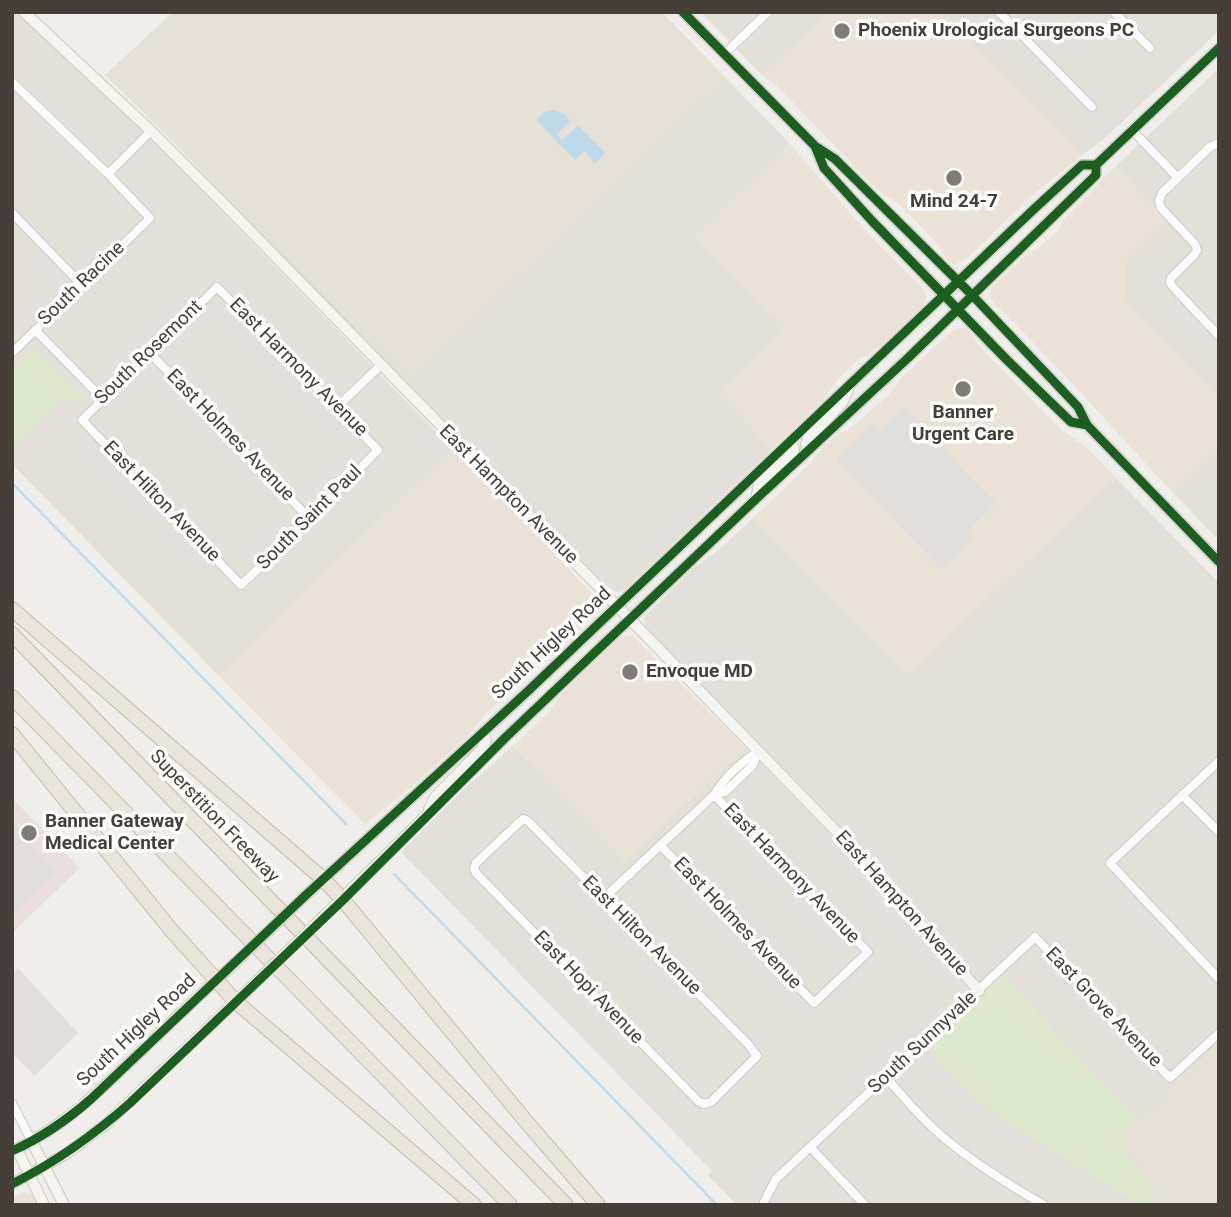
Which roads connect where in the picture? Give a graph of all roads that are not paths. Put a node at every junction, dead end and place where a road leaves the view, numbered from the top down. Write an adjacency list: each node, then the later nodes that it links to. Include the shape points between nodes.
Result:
1 (24, 12): 12 (main road, East Hampton Avenue)
2 (683, 12): 8 (main road)
3 (768, 12): 8 (street)
4 (999, 12): 10 (street)
5 (1114, 12): 6 (street)
6 (1150, 48)
7 (1219, 48): 11 (main road, South Higley Road)
8 (724, 54): 14 (main road)
9 (12, 82): 16 (street)
10 (1091, 107)
11 (1132, 130): 15 (main road, South Higley Road); 17 (street)
12 (151, 131): 16 (street); 29 (main road, East Hampton Avenue)
13 (1219, 143): 17 (street)
14 (815, 146): 19 (main road, via 835,159); 22 (main road, via 824,169)
15 (1096, 165): 19 (main road, South Higley Road, via 1082,165); 23 (main road, South Higley Road, via 1096,175)
16 (108, 174): 20 (street, South Racine, via 150,218)
17 (1178, 178): 26 (street, via 1158,201 1197,250 1170,282)
18 (12, 213): 20 (street)
19 (958, 282): 22 (main road, South Higley Road); 23 (main road)
20 (82, 285): 25 (street, South Racine)
21 (217, 287): 28 (street, South Rosemont); 32 (street, East Harmony Avenue)
22 (944, 295): 24 (main road); 30 (main road, South Higley Road)
23 (972, 295): 24 (main road, South Higley Road); 34 (main road, via 1079,407)
24 (958, 309): 34 (main road, via 1071,422); 36 (main road, South Higley Road)
25 (35, 330): 27 (street, South Racine); 31 (street)
26 (1219, 336)
27 (13, 350)
28 (149, 353): 31 (street, South Rosemont); 39 (street, East Holmes Avenue)
29 (381, 365): 32 (street); 42 (main road, East Hampton Avenue)
30 (851, 384): 35 (main road, South Higley Road); 36 (main road, via 842,403 808,438)
31 (103, 399): 33 (street, South Rosemont)
32 (336, 408): 37 (street, East Harmony Avenue)
33 (82, 420): 41 (street, East Hilton Avenue)
34 (1087, 425): 40 (main road)
35 (792, 441): 38 (main road, via 794,449 760,484); 42 (main road, South Higley Road)
36 (809, 448): 38 (main road, South Higley Road)
37 (378, 450): 39 (street, South Saint Paul)
38 (755, 499): 44 (main road, South Higley Road)
39 (310, 519): 41 (street, South Saint Paul)
40 (1219, 562)
41 (241, 585)
42 (617, 607): 44 (main road, East Hampton Avenue); 47 (main road, South Higley Road)
43 (12, 609): 57 (highway)
44 (630, 619): 49 (main road, East Hampton Avenue); 53 (main road, South Higley Road)
45 (12, 634): 80 (highway, Superstition Freeway)
46 (12, 697): 79 (highway)
47 (483, 733): 53 (main road, via 482,749 435,797); 57 (main road, South Higley Road)
48 (12, 734): 62 (highway)
49 (758, 752): 51 (street, via 747,758 725,792); 63 (main road, East Hampton Avenue, via 871,867)
50 (1219, 761): 52 (street)
51 (714, 795): 55 (street); 65 (street, East Harmony Avenue, via 868,952)
52 (1182, 795): 54 (street); 61 (street, via 1110,863)
53 (425, 818): 59 (main road, South Higley Road)
54 (1219, 832)
55 (660, 845): 58 (street); 65 (street, East Holmes Avenue)
56 (474, 869): 58 (street, East Hilton Avenue, via 523,819); 67 (street, East Hopi Avenue, via 699,1102 711,1102)
57 (323, 879): 59 (highway); 62 (main road, South Higley Road, bridge)
58 (604, 898): 67 (street, East Hilton Avenue)
59 (342, 900): 64 (main road, South Higley Road, bridge); 81 (highway)
60 (1035, 937): 63 (street, South Sunnyvale); 66 (street, East Grove Avenue, via 1170,1078)
61 (1219, 979)
62 (216, 980): 64 (highway); 70 (main road, South Higley Road, via 91,1099)
63 (979, 991): 68 (street, South Sunnyvale)
64 (235, 1001): 72 (main road, South Higley Road, via 119,1112); 78 (highway)
65 (814, 1003)
66 (1217, 1038)
67 (757, 1056)
68 (886, 1077): 71 (street, South Sunnyvale); 83 (street, via 943,1136)
69 (12, 1103): 70 (street)
70 (20, 1145): 72 (main road); 73 (main road)
71 (810, 1147): 75 (street, South Sunnyvale, via 776,1179); 82 (street)
72 (44, 1167): 73 (main road, South Higley Road); 77 (main road)
73 (29, 1175): 74 (main road, South Higley Road); 76 (main road)
74 (12, 1184)
75 (764, 1202)
76 (44, 1205)
77 (64, 1205)
78 (474, 1205)
79 (510, 1205)
80 (566, 1205)
81 (597, 1205)
82 (865, 1205)
83 (1044, 1205)

